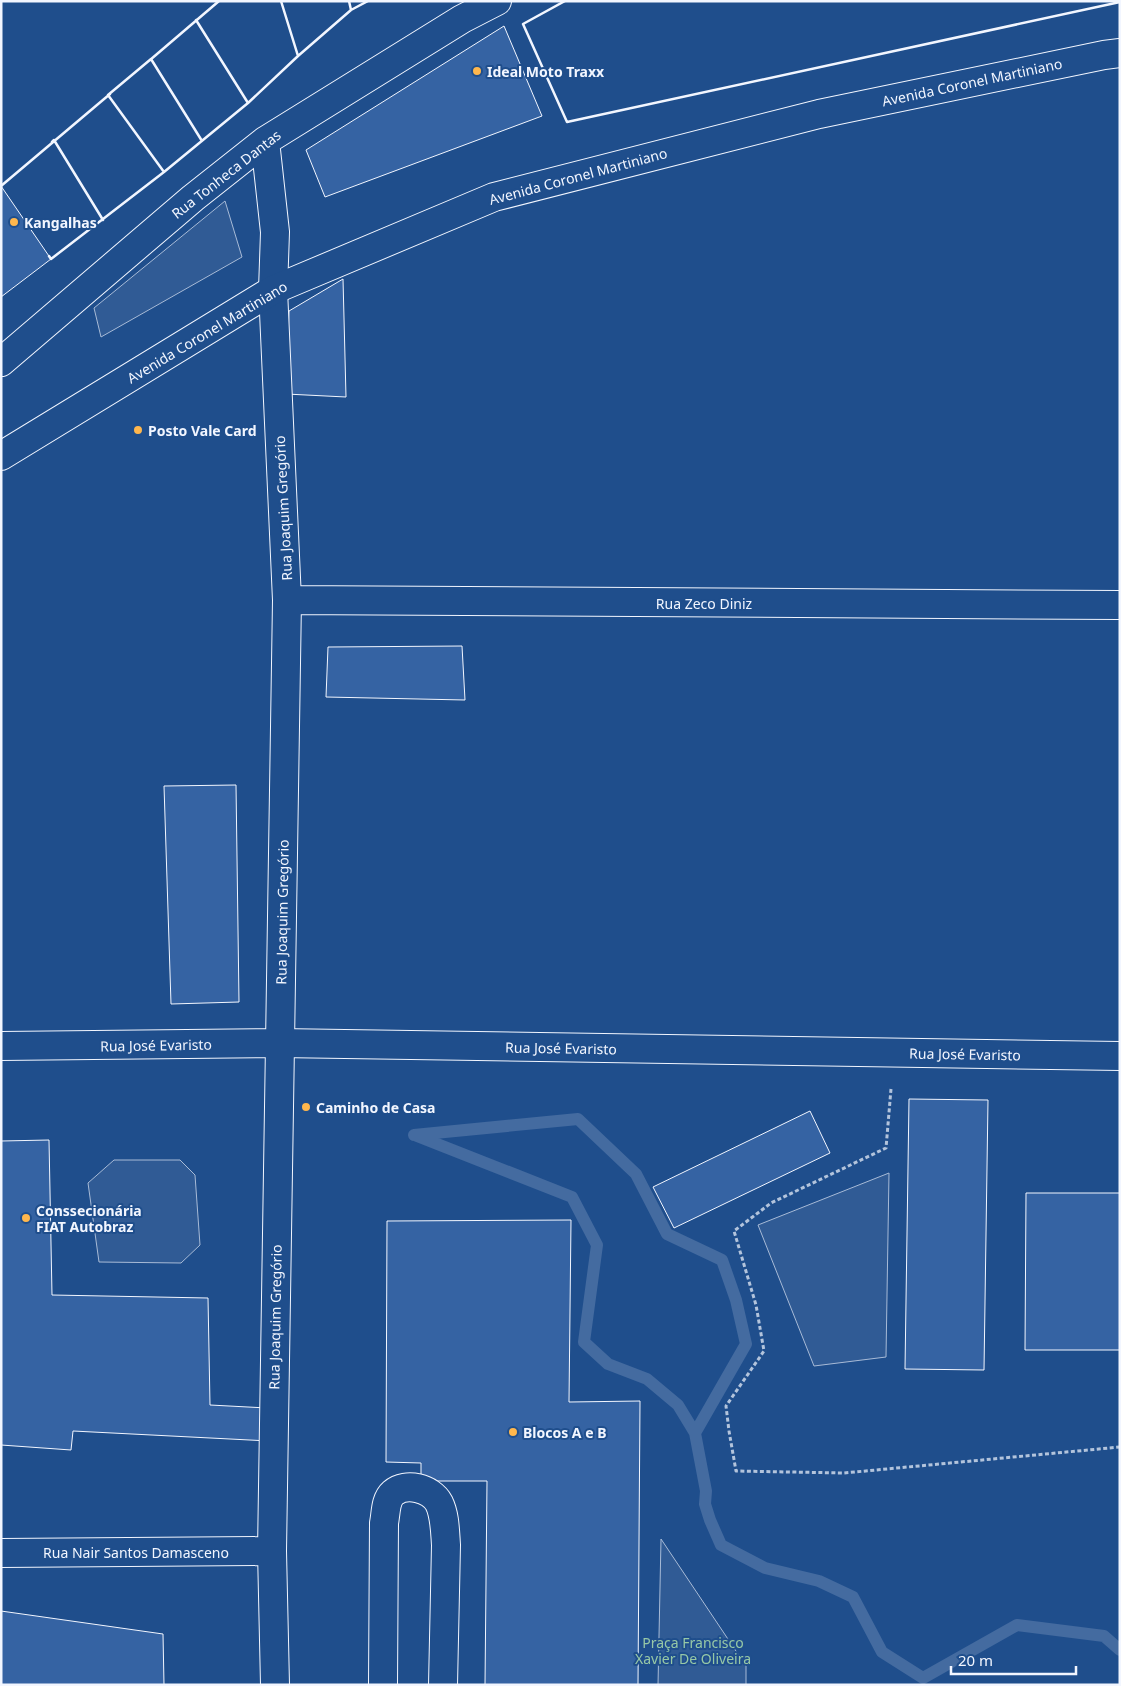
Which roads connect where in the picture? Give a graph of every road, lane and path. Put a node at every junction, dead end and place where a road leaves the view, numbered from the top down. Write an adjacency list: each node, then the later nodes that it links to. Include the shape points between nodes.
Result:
1 (497, 1): 3 (street, Rua Tonheca Dantas, via 462,19)
2 (1120, 53): 4 (street, Avenida Coronel Martiniano, via 819,114 494,197)
3 (264, 141): 4 (street, Rua Joaquim Gregório, via 275,232); 5 (street, Rua Tonheca Dantas)
4 (273, 290): 6 (street, Avenida Coronel Martiniano); 7 (street, Rua Joaquim Gregório)
5 (1, 362)
6 (1, 456)
7 (287, 600): 8 (street, Rua Zeco Diniz); 9 (street, Rua Joaquim Gregório)
8 (1120, 605)
9 (280, 1043): 10 (street, Rua José Evaristo); 11 (street, Rua José Evaristo); 14 (street, Rua Joaquim Gregório)
10 (1, 1046)
11 (893, 1053): 12 (street, Rua José Evaristo); 13 (path, via 886,1148 771,1203 734,1231 756,1305 764,1351 726,1406 736,1470 844,1473)
12 (1120, 1056)
13 (1120, 1447)
14 (272, 1552): 15 (street, Rua Nair Santos Damasceno); 16 (street, Rua Joaquim Gregório)
15 (1, 1554)
16 (275, 1685)
17 (383, 1685): 18 (street, via 384,1523 387,1503 393,1494 416,1488 438,1501 445,1525)
18 (443, 1685)

